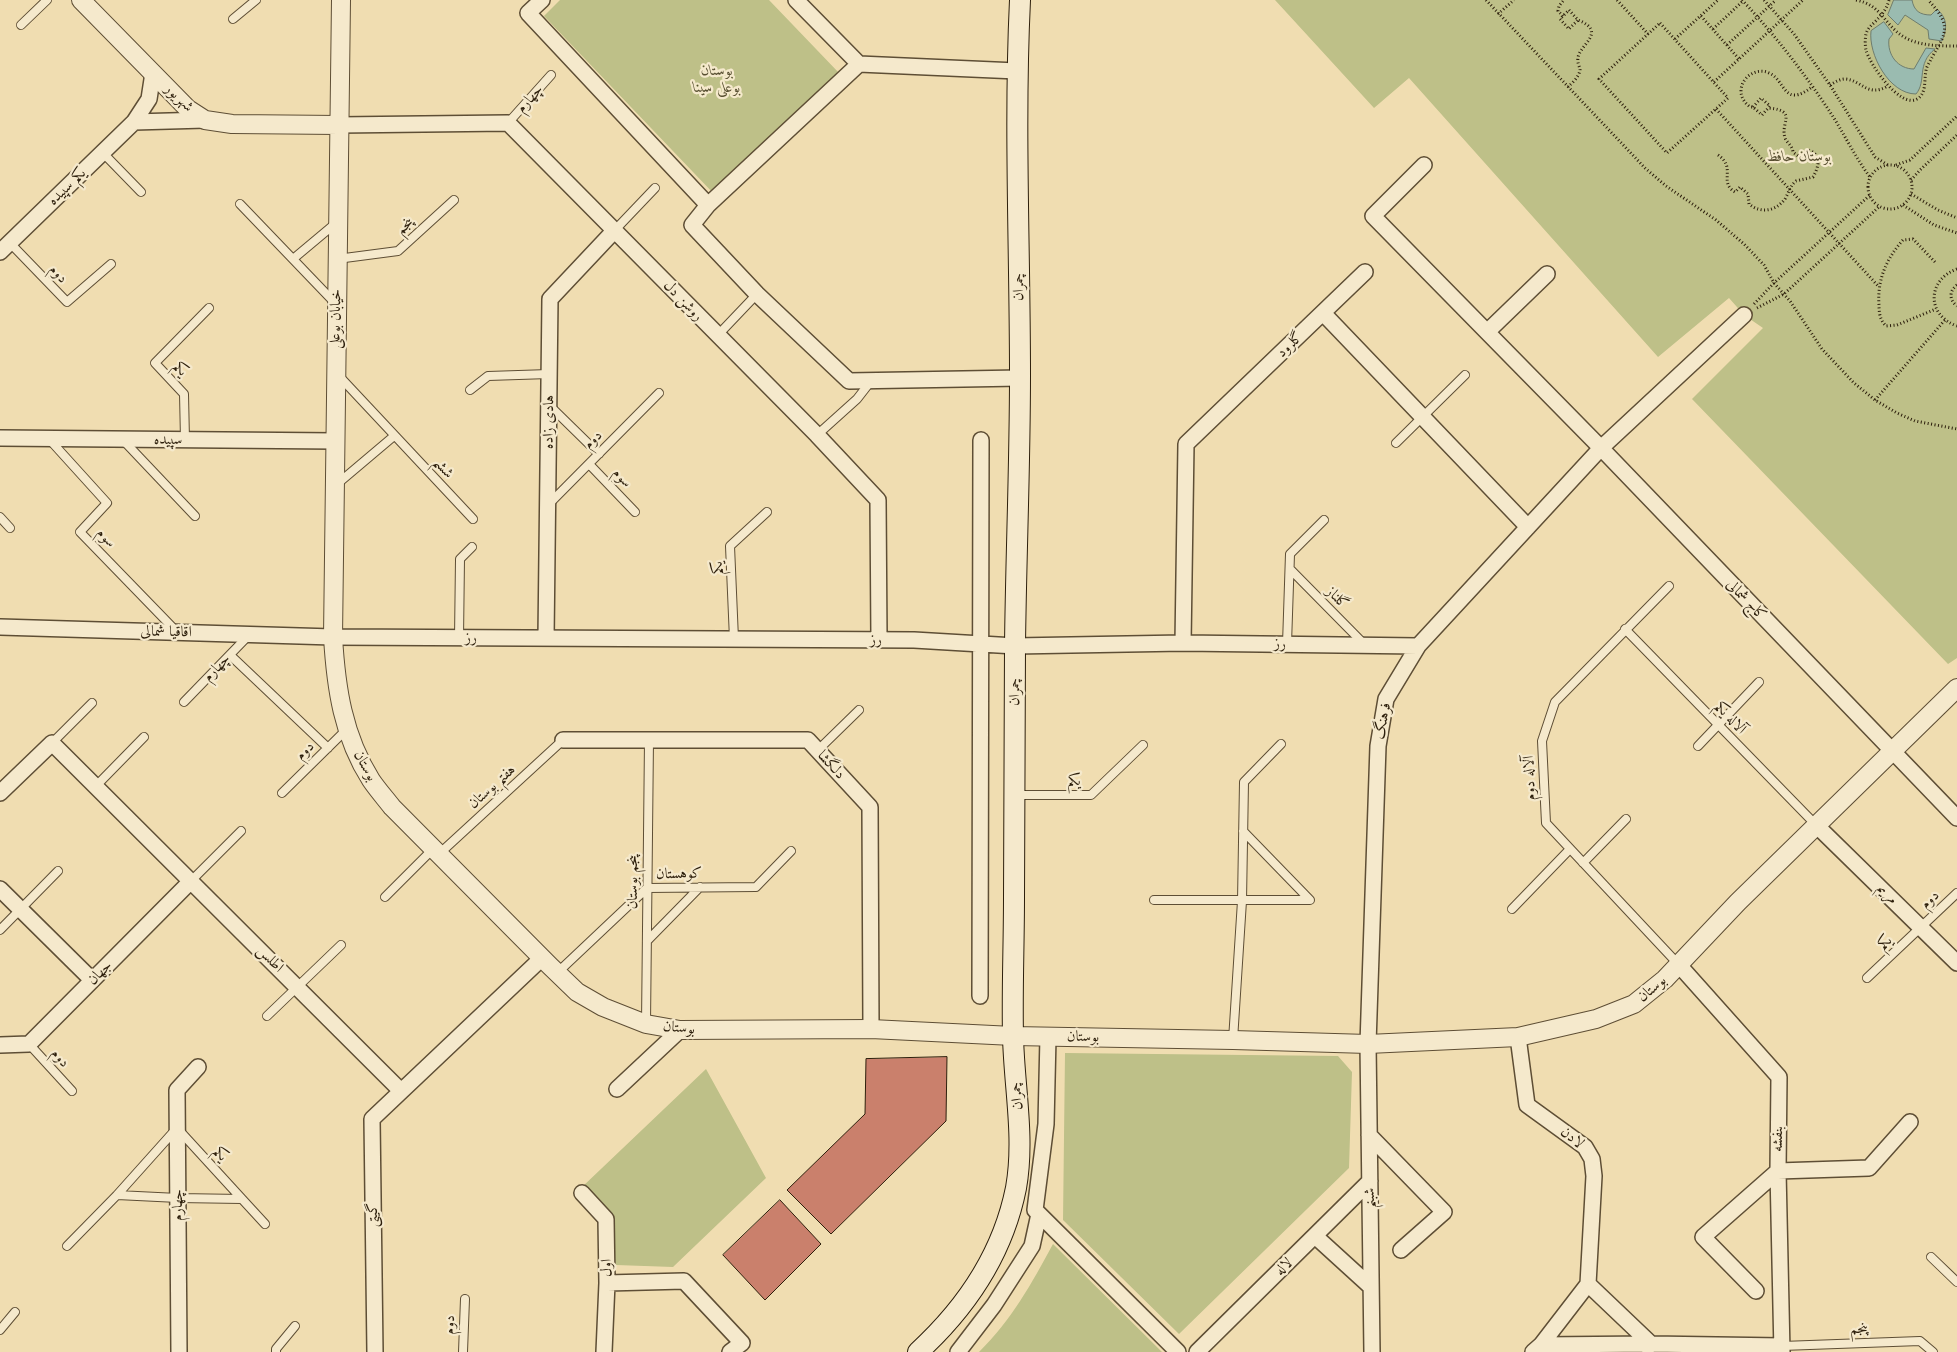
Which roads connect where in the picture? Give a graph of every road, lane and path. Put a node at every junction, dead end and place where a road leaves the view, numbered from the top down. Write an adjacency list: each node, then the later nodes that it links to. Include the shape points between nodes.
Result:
1 (47, 0): 30 (lane)
2 (81, 0): 42 (street, شهریور)
3 (256, 0): 27 (lane)
4 (340, 0): 56 (street, خیابان بوعلی)
5 (542, 0): 73 (street, via 528,13)
6 (796, 0): 40 (street)
7 (1486, 0): 21 (path)
8 (1514, 0): 21 (path)
9 (1564, 0): 23 (path, via 1558,11)
10 (1617, 0): 33 (path)
11 (1718, 0): 24 (path)
12 (1743, 0): 25 (path); 31 (path)
13 (1764, 0): 20 (path)
14 (1776, 0): 20 (path)
15 (1804, 0): 29 (path)
16 (1856, 0): 22 (path, via 1876,8)
17 (1889, 0): 22 (path)
18 (1928, 0): 26 (path)
19 (1015, 5): 41 (main road, چمران)
20 (1770, 6): 25 (path); 29 (path)
21 (1498, 14): 47 (path)
22 (1882, 15): 37 (path, via 1903,36 1917,43); 46 (path, via 1869,28 1865,41 1870,58)
23 (1563, 16): 28 (path, via 1568,10); 28 (path, via 1560,19 1569,28)
24 (1701, 16): 31 (path); 35 (path)
25 (1758, 17): 32 (path); 36 (path)
26 (1947, 18)
27 (233, 19)
28 (1578, 20): 47 (path, via 1586,23 1591,33 1590,40 1578,58 1580,70 1576,79)
29 (1782, 20): 32 (path); 45 (path)
30 (21, 24)
31 (1712, 29): 36 (path)
32 (1771, 30): 39 (path); 48 (path)
33 (1648, 34): 35 (path, via 1660,23); 51 (path, via 1599,79 1667,154)
34 (1948, 38): 37 (path)
35 (1675, 39): 44 (path)
36 (1727, 45): 39 (path)
37 (1942, 46): 38 (path); 46 (path, via 1927,67 1922,94 1917,99 1898,96)
38 (1957, 46)
39 (1739, 59): 44 (path)
40 (859, 64): 41 (street); 73 (street)
41 (1017, 70): 107 (main road, چمران)
42 (153, 73): 53 (street, شهریور, via 188,109); 54 (street, یکم سپیده, via 149,99)
43 (552, 75): 55 (lane, چهارم)
44 (1714, 82): 51 (path, via 1728,98)
45 (1830, 85): 46 (path, via 1843,79 1872,90); 61 (path, via 1874,157)
46 (1888, 86)
47 (1568, 87): 89 (path, via 1645,168 1744,244 1764,265)
48 (1812, 87): 49 (path, via 1804,93 1793,94 1784,90 1768,72 1754,72 1743,81 1741,88 1745,103); 63 (path)
49 (1753, 107): 50 (path, via 1762,115); 50 (path, via 1762,98)
50 (1769, 108): 66 (path, via 1785,114 1785,139 1793,152 1798,156 1808,150 1817,156 1819,164 1813,177 1796,181)
51 (1716, 109): 66 (path)
52 (1957, 116): 62 (path, via 1910,160)
53 (205, 120): 54 (street); 56 (street, شهریور, via 232,124)
54 (134, 122): 58 (street, یکم سپیده)
55 (508, 123): 56 (street); 77 (street, روشن دل)
56 (339, 125): 76 (street, خیابان بوعلی)
57 (1957, 135): 64 (path)
58 (102, 153): 67 (lane); 81 (street, یکم سپیده)
59 (1718, 154): 66 (path, via 1728,165 1729,187 1735,192 1740,187 1748,194 1749,204 1753,207 1773,209 1785,199)
60 (1424, 165): 102 (street, کاج شمالی, via 1373,216)
61 (1888, 165): 62 (path); 63 (path)
62 (1896, 166): 64 (path)
63 (1870, 177): 69 (path)
64 (1911, 180): 68 (path)
65 (655, 188): 77 (lane)
66 (1790, 189): 78 (path)
67 (141, 192)
68 (1910, 194): 72 (path); 75 (path)
69 (1870, 195): 74 (path); 78 (path)
70 (454, 200): 83 (lane, پنجم, via 398,251)
71 (240, 204): 82 (lane)
72 (1902, 204): 74 (path, via 1890,208); 79 (path, via 1934,225)
73 (708, 205): 92 (street, via 692,225)
74 (1880, 206): 80 (path)
75 (1957, 218)
76 (337, 222): 82 (lane); 83 (street, خیابان بوعلی)
77 (614, 230): 103 (street, روشن دل); 105 (street, هادی زاده, via 550,299)
78 (1829, 232): 80 (path); 89 (path)
79 (1957, 233)
80 (1839, 243): 91 (path); 93 (path)
81 (5, 248): 85 (lane, دوم, via 67,302)
82 (293, 259): 94 (lane)
83 (337, 259): 94 (street, خیابان بوعلی)
84 (1935, 262): 91 (path, via 1914,239 1904,240 1888,261)
85 (111, 264)
86 (1957, 269): 97 (path, via 1947,273 1935,289)
87 (1365, 272): 98 (street, گلرود)
88 (1547, 274): 102 (street)
89 (1774, 283): 93 (path); 99 (path)
90 (1957, 285): 95 (path, via 1950,293)
91 (1879, 288): 97 (path, via 1880,316 1886,326 1897,326)
92 (757, 294): 103 (lane); 108 (street, via 849,381)
93 (1784, 294): 99 (path); 111 (path, via 1822,349)
94 (336, 304): 104 (street, خیابان بوعلی)
95 (1957, 306)
96 (208, 308): 120 (lane, یکم, via 155,363 184,394)
97 (1936, 309): 100 (path)
98 (1323, 313): 113 (street); 149 (street, گلرود, via 1186,444)
99 (1744, 316): 124 (street, فرهنگ)
100 (1945, 320): 101 (path); 111 (path)
101 (1957, 326)
102 (1487, 332): 124 (street, کاج شمالی)
103 (717, 336): 115 (street, روشن دل)
104 (336, 373): 116 (lane, ششم); 122 (street, خیابان بوعلی)
105 (549, 374): 109 (lane, via 488,376); 112 (street, هادی زاده)
106 (1465, 375): 113 (lane)
107 (1020, 378): 108 (street); 153 (main road, چمران)
108 (871, 381): 115 (lane, via 857,399)
109 (470, 390)
110 (659, 393): 125 (lane, دوم)
111 (1875, 400): 114 (path, via 1915,421)
112 (550, 406): 125 (lane); 128 (street, هادی زاده)
113 (1424, 417): 123 (lane); 136 (street)
114 (1957, 429)
115 (817, 435): 148 (street, روشن دل, via 878,500)
116 (394, 436): 127 (lane); 133 (lane, ششم)
117 (0, 438): 118 (street, سپیده)
118 (49, 439): 119 (street, سپیده); 142 (lane, سوم, via 107,503 80,532)
119 (122, 439): 120 (street, سپیده); 131 (lane)
120 (185, 440): 122 (street, سپیده)
121 (981, 440): 150 (street)
122 (335, 442): 127 (street, خیابان بوعلی)
123 (1396, 443)
124 (1601, 448): 136 (street, فرهنگ); 172 (street, کاج شمالی)
125 (599, 454): 126 (lane, دوم)
126 (589, 464): 128 (lane, دوم); 129 (lane, سوم)
127 (334, 486): 144 (street, خیابان بوعلی)
128 (547, 506): 146 (street, هادی زاده)
129 (635, 512)
130 (767, 512): 147 (lane, یکم, via 730,546)
131 (195, 516)
132 (0, 517): 135 (lane)
133 (472, 519)
134 (1324, 520): 138 (lane, via 1290,554)
135 (10, 528)
136 (1528, 528): 154 (street, فرهنگ)
137 (472, 547): 145 (lane, via 460,559)
138 (1290, 570): 151 (lane); 152 (lane, گلناز)
139 (1669, 586): 141 (lane, آلاله دوم)
140 (0, 628): 142 (street, اقاقیا شمالی)
141 (1625, 630): 161 (lane, آلاله یکم); 182 (lane, آلاله دوم, via 1555,702 1542,741 1546,823)
142 (178, 633): 143 (street, اقاقیا شمالی)
143 (249, 634): 144 (street, اقاقیا شمالی); 155 (lane, چهارم)
144 (333, 637): 145 (street, رز); 162 (street, بوستان, via 335,678)
145 (459, 638): 146 (street, رز)
146 (546, 638): 147 (street, رز)
147 (734, 639): 148 (street, رز)
148 (879, 640): 150 (street, رز)
149 (1183, 643): 151 (street, رز); 153 (street, رز)
150 (982, 644): 153 (street, رز); 208 (street)
151 (1287, 644): 152 (street, رز)
152 (1365, 645): 154 (street, رز)
153 (1015, 646): 176 (main road, چمران)
154 (1418, 646): 218 (street, فرهنگ, via 1386,699 1378,746)
155 (230, 655): 158 (lane, چهارم); 170 (lane)
156 (1759, 682): 161 (lane)
157 (1957, 688): 172 (street, بوستان)
158 (184, 702)
159 (92, 703): 166 (lane)
160 (860, 710): 171 (lane)
161 (1718, 725): 169 (lane); 179 (lane, آلاله یکم)
162 (347, 729): 170 (lane, دوم); 183 (street, بوستان, via 371,780 392,807)
163 (144, 737): 173 (lane)
164 (563, 740): 165 (street, دلگشا); 183 (lane, هفتم بوستان)
165 (649, 740): 171 (street, دلگشا, via 808,740); 189 (lane, پنجم بوستان)
166 (52, 743): 173 (street, اطلس); 174 (street)
167 (1143, 744): 176 (lane, یکم, via 1090,795)
168 (1280, 744): 181 (lane, via 1244,782)
169 (1698, 746)
170 (328, 748): 175 (lane, دوم)
171 (818, 750): 211 (street, دلگشا, via 870,807)
172 (1891, 751): 177 (street, کاج شمالی); 179 (street, بوستان)
173 (96, 786): 187 (street, اطلس)
174 (0, 793)
175 (282, 793)
176 (1016, 795): 213 (main road, چمران)
177 (1957, 818)
178 (1626, 819): 185 (lane)
179 (1816, 825): 197 (street, مریم); 203 (street, بوستان)
180 (241, 831): 187 (lane)
181 (1243, 831): 194 (lane); 194 (lane, via 1310,900)
182 (1570, 849): 185 (lane, آلاله دوم); 195 (lane)
183 (436, 851): 192 (lane); 201 (street, بوستان)
184 (791, 851): 188 (lane, کوهستان, via 756,886)
185 (1584, 863): 203 (lane, آلاله دوم)
186 (58, 871): 196 (lane)
187 (191, 881): 206 (street, جهان); 207 (street, اطلس)
188 (700, 887): 189 (lane, کوهستان); 199 (lane)
189 (647, 888): 199 (lane, پنجم بوستان); 204 (lane, کوهستان)
190 (0, 890): 196 (street)
191 (1957, 893): 197 (lane, دوم)
192 (385, 897)
193 (1154, 900): 194 (lane)
194 (1242, 901): 216 (lane)
195 (1512, 909)
196 (20, 910): 198 (lane); 206 (street)
197 (1921, 927): 202 (street, مریم); 205 (lane, یکم)
198 (0, 930)
199 (647, 941): 210 (lane, پنجم بوستان)
200 (341, 945): 207 (lane)
201 (542, 958): 204 (street, بوستان); 223 (street)
202 (1957, 963)
203 (1679, 965): 215 (street, بوستان, via 1634,1004 1596,1019); 227 (street, بنفشه, via 1779,1077)
204 (557, 973): 210 (street, بوستان, via 577,992 603,1007)
205 (1867, 978)
206 (92, 980): 217 (street, جهان)
207 (298, 988): 209 (lane); 223 (street, اطلس)
208 (980, 996)
209 (267, 1016)
210 (646, 1024): 212 (street, بوستان)
211 (871, 1029): 212 (street, بوستان); 213 (street, بوستان)
212 (680, 1030): 221 (street)
213 (1013, 1036): 214 (street, بوستان); 258 (main road, چمران, via 1020,1146 1016,1188 1002,1238 974,1289 950,1321)
214 (1048, 1037): 216 (street, بوستان); 233 (street, via 1046,1124 1035,1210)
215 (1518, 1037): 218 (street, بوستان); 241 (street, لادن, via 1526,1105 1585,1147 1592,1159 1594,1176)
216 (1233, 1040): 218 (street, بوستان)
217 (29, 1044): 219 (street); 222 (lane, دوم)
218 (1368, 1044): 226 (street, شبنم)
219 (0, 1045)
220 (198, 1067): 225 (street, چهارم, via 177,1090)
221 (618, 1089)
222 (72, 1091)
223 (401, 1091): 254 (street, گیتی, via 372,1119)
224 (1910, 1122): 227 (street, via 1869,1168)
225 (177, 1128): 230 (lane); 231 (street, چهارم); 232 (lane, یکم)
226 (1370, 1135): 228 (street, شبنم); 237 (street, via 1444,1212)
227 (1778, 1171): 243 (street, via 1703,1237); 250 (street, بنفشه)
228 (1370, 1180): 235 (street, لاله); 242 (street, شبنم)
229 (582, 1193): 240 (street, اول, via 606,1219)
230 (117, 1195): 231 (lane); 236 (lane)
231 (178, 1198): 232 (lane); 252 (street, چهارم)
232 (242, 1199): 234 (lane, یکم)
233 (1039, 1214): 259 (street, via 1032,1246); 260 (street)
234 (265, 1224)
235 (1316, 1236): 242 (street); 251 (street, لاله)
236 (67, 1246)
237 (1401, 1250)
238 (1931, 1258): 239 (lane)
239 (1957, 1282)
240 (607, 1283): 256 (street, اول); 257 (street, via 684,1281 742,1343)
241 (1588, 1284): 248 (street); 249 (street)
242 (1372, 1287): 261 (street, شبنم)
243 (1756, 1290)
244 (465, 1299): 255 (lane, دوم)
245 (15, 1312): 247 (lane)
246 (295, 1326): 253 (lane)
247 (0, 1330)
248 (1537, 1348): 249 (street)
249 (1647, 1348): 250 (street)
250 (1782, 1349): 262 (lane, پنجم, via 1920,1341)
251 (1200, 1351)
252 (179, 1352)
253 (276, 1352)
254 (375, 1352)
255 (464, 1352)
256 (604, 1352)
257 (730, 1352)
258 (918, 1352)
259 (958, 1352)
260 (1178, 1352)
261 (1372, 1352)
262 (1933, 1352)

